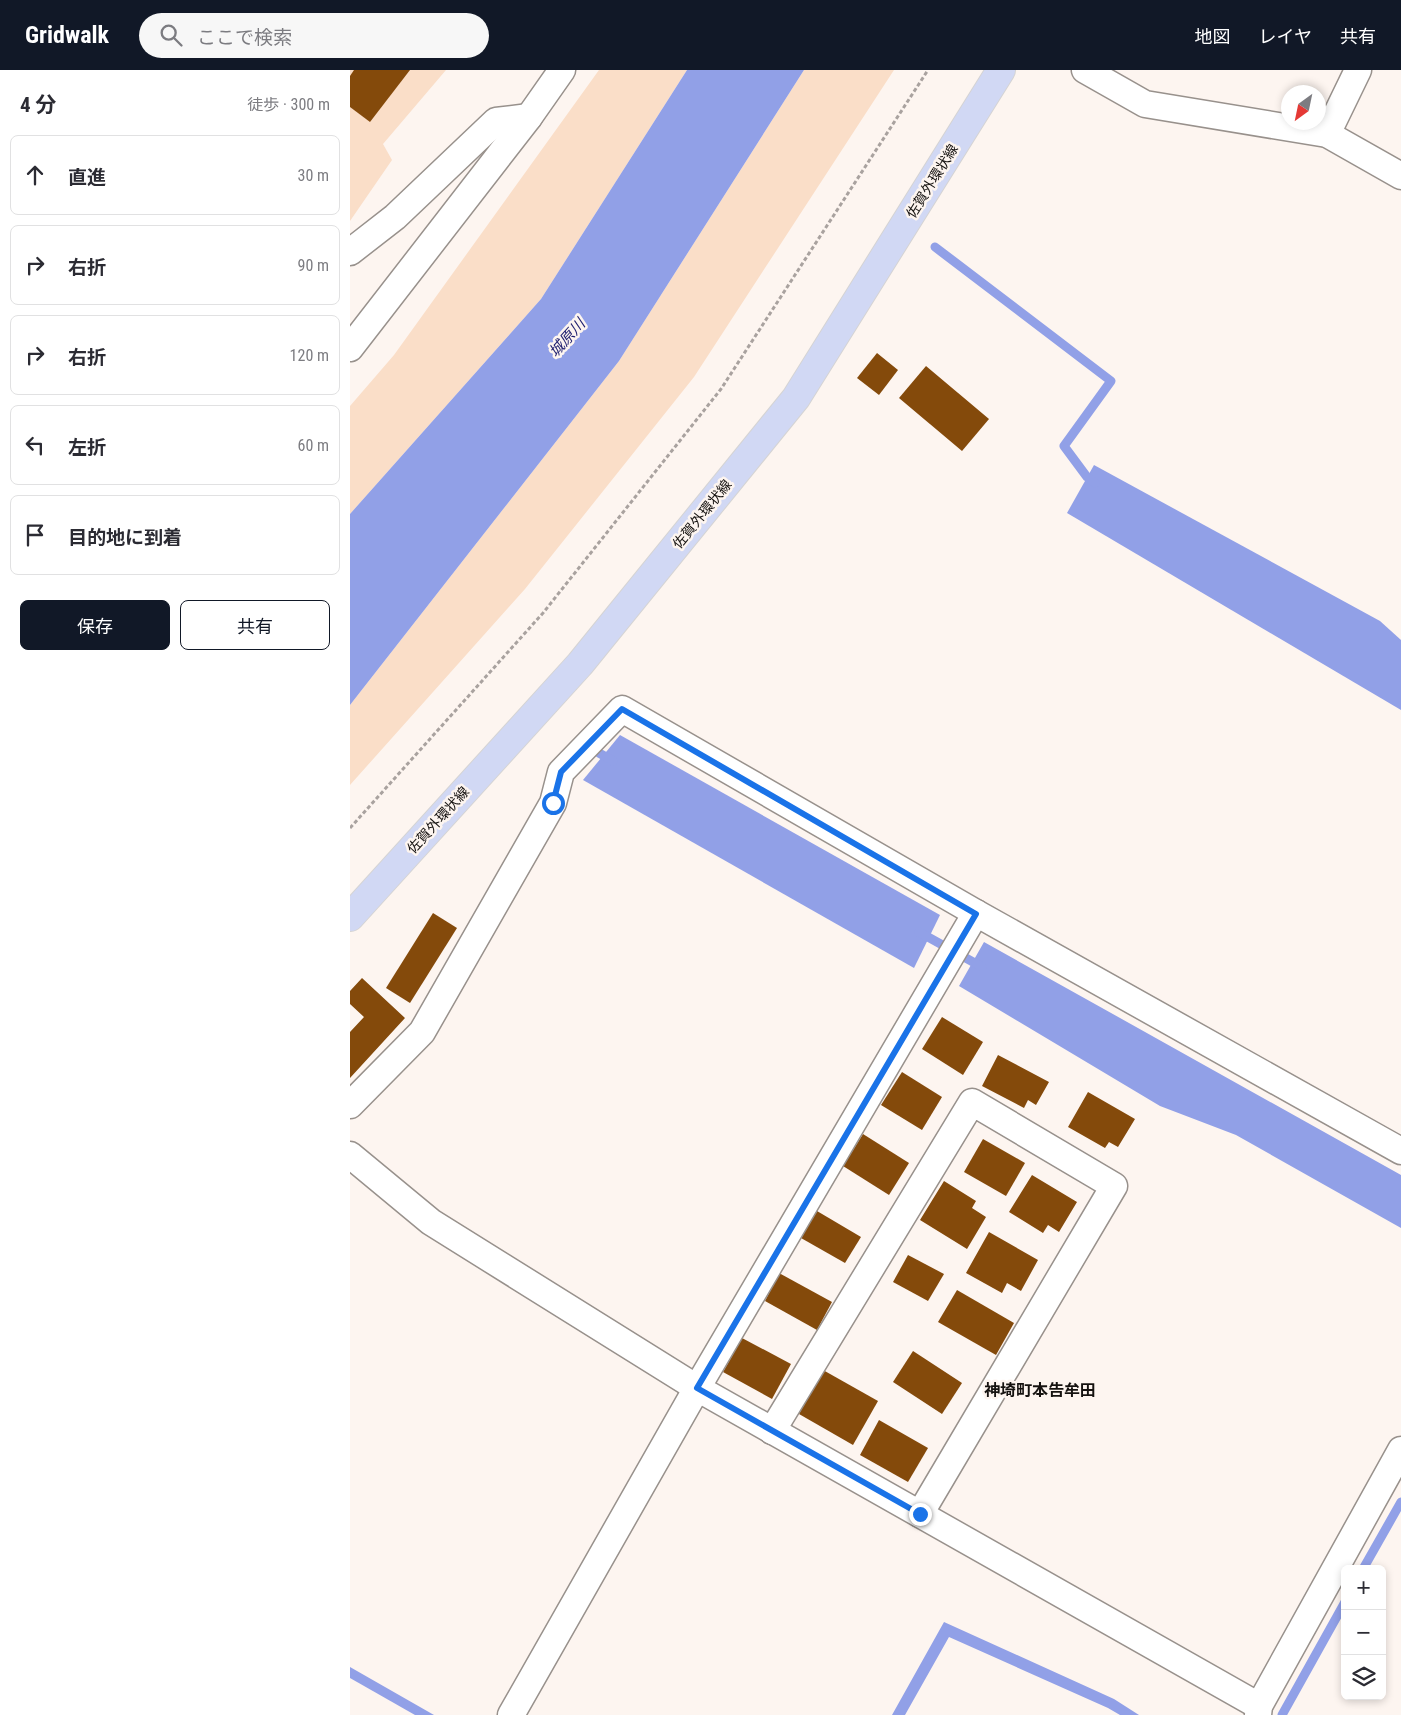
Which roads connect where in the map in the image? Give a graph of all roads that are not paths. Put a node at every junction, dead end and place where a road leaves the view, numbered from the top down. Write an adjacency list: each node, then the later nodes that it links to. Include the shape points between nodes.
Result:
1 (562, 70): 5 (street)
2 (1001, 70): 11 (main road, 佐賀外環状線, via 796,398 580,664)
3 (1085, 70): 6 (street, via 1145,104)
4 (1358, 70): 6 (street)
5 (529, 117): 8 (street, via 496,120 395,217); 9 (street)
6 (1327, 134): 7 (street)
7 (1401, 176)
8 (350, 252)
9 (350, 348)
10 (976, 914): 12 (street, via 622,709 561,772 553,803 422,1032); 13 (street); 15 (street)
11 (350, 918)
12 (350, 1105)
13 (1401, 1151)
14 (350, 1154): 15 (street, via 431,1222)
15 (697, 1388): 16 (street); 20 (street)
16 (772, 1431): 18 (street); 18 (street, via 972,1102 1114,1186)
17 (1401, 1450): 19 (street)
18 (920, 1514): 19 (street)
19 (1258, 1711)
20 (511, 1715)

